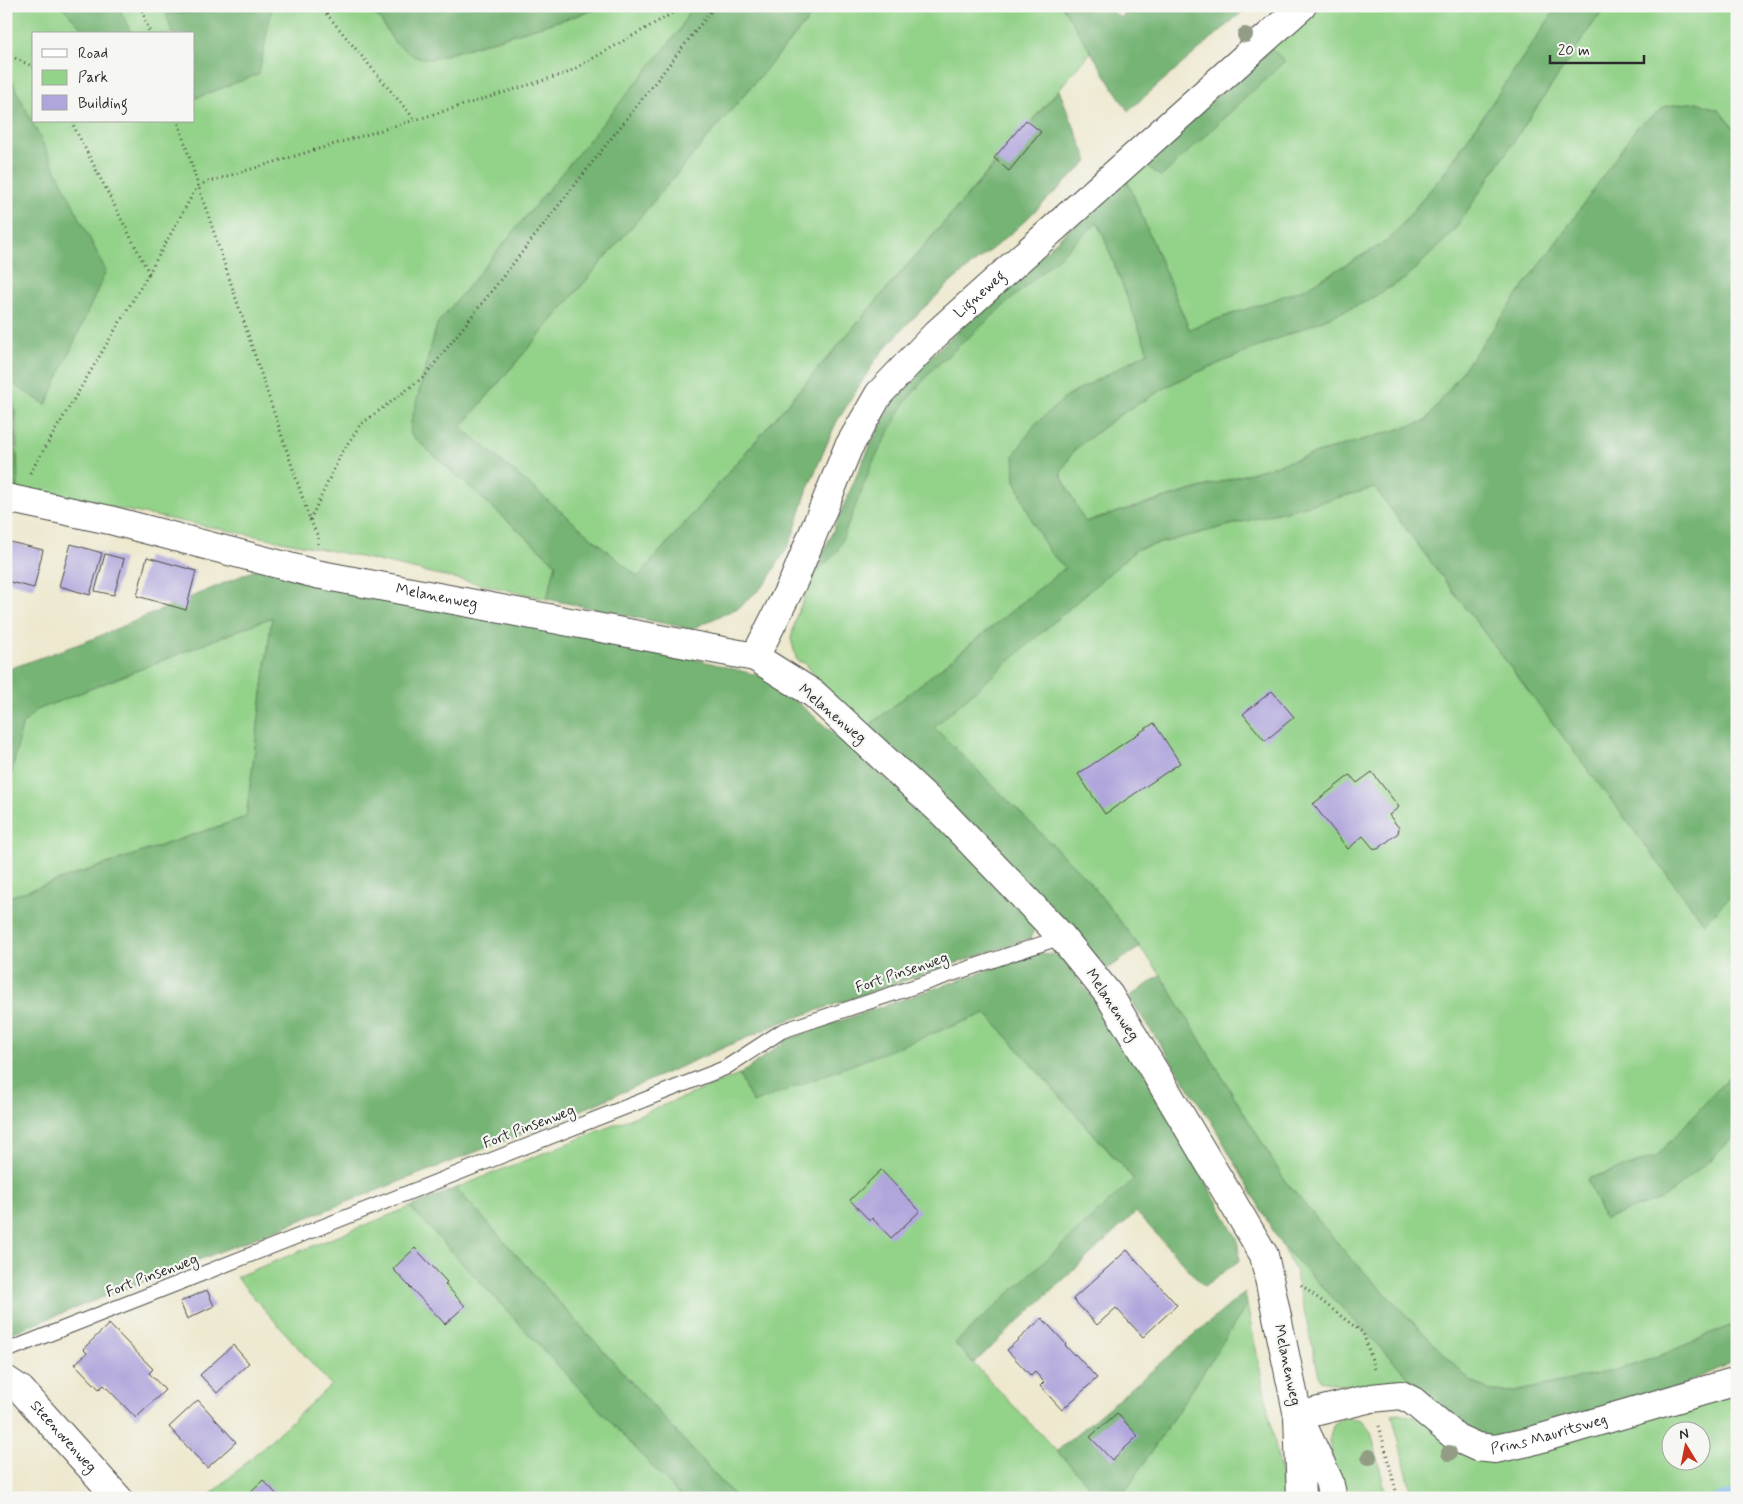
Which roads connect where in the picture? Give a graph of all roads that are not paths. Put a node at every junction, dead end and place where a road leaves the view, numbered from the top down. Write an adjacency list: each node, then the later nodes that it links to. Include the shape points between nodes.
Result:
1 (1302, 6): 3 (street, Ligneweg, via 936,334 878,394 848,448 794,580)
2 (10, 499): 3 (street, Melanenweg, via 110,520 316,574)
3 (754, 658): 4 (street, Melanenweg, via 814,694 944,814)
4 (1062, 937): 5 (lane, Fort Pinsenweg, via 782,1030 725,1068); 9 (street, Melanenweg, via 1108,995 1264,1255)
5 (6, 1350)
6 (6, 1380): 10 (street, Steenovenweg, via 21,1390)
7 (1737, 1381): 8 (street, Prins Mauritsweg, via 1495,1449 1477,1447 1457,1438 1414,1401 1401,1396)
8 (1378, 1397): 9 (street, Melanenweg)
9 (1298, 1416): 11 (street, Melanenweg); 12 (street, Melanenweg, via 1329,1481)
10 (118, 1498)
11 (1301, 1498)
12 (1333, 1498)

